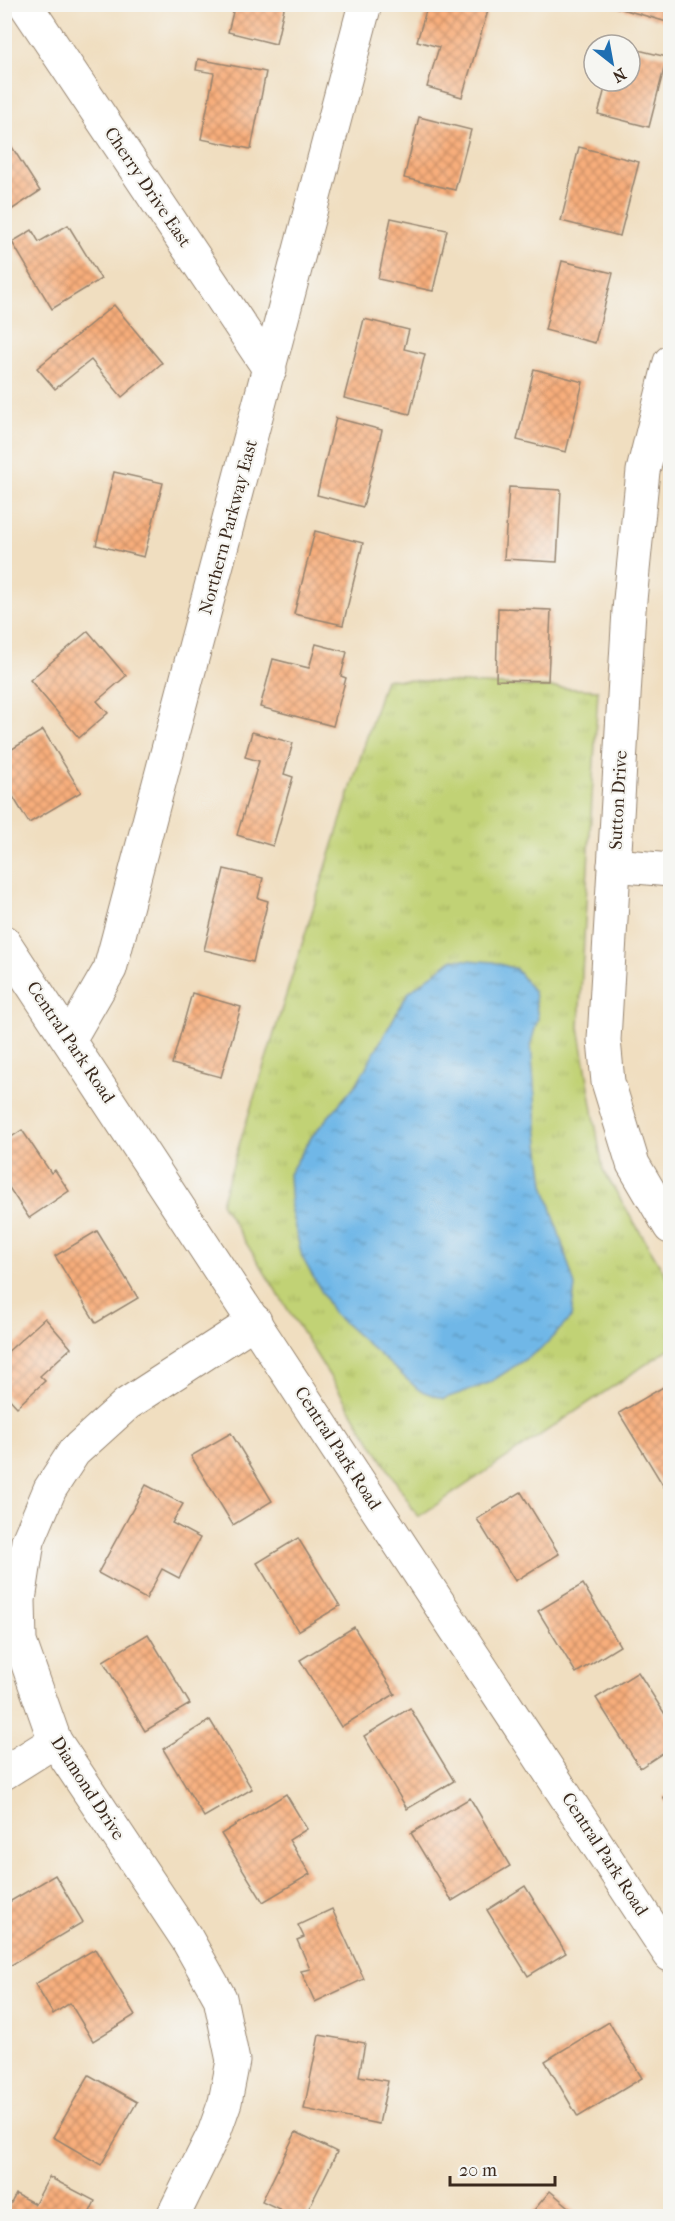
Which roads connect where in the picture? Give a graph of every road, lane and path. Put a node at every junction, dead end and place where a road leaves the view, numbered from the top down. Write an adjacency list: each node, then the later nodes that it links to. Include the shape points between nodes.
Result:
1 (25, 4): 4 (street, Cherry Drive East)
2 (365, 4): 4 (street, Northern Parkway East)
3 (670, 362): 5 (street, Sutton Drive, via 643,471 629,610)
4 (270, 370): 8 (street, Northern Parkway East, via 110,969)
5 (614, 865): 6 (street); 9 (street, Sutton Drive, via 604,1040 608,1082 633,1164)
6 (670, 870)
7 (4, 942): 8 (street, Central Park Road)
8 (69, 1040): 10 (street, Central Park Road)
9 (670, 1227)
10 (255, 1321): 11 (street, Diamond Drive, via 127,1404 74,1452 50,1489 28,1541 19,1600 20,1642); 13 (street, Central Park Road)
11 (55, 1741): 12 (street); 14 (street, Diamond Drive, via 187,1940 220,1998 233,2061 225,2102)
12 (4, 1773)
13 (670, 1955)
14 (173, 2217)

